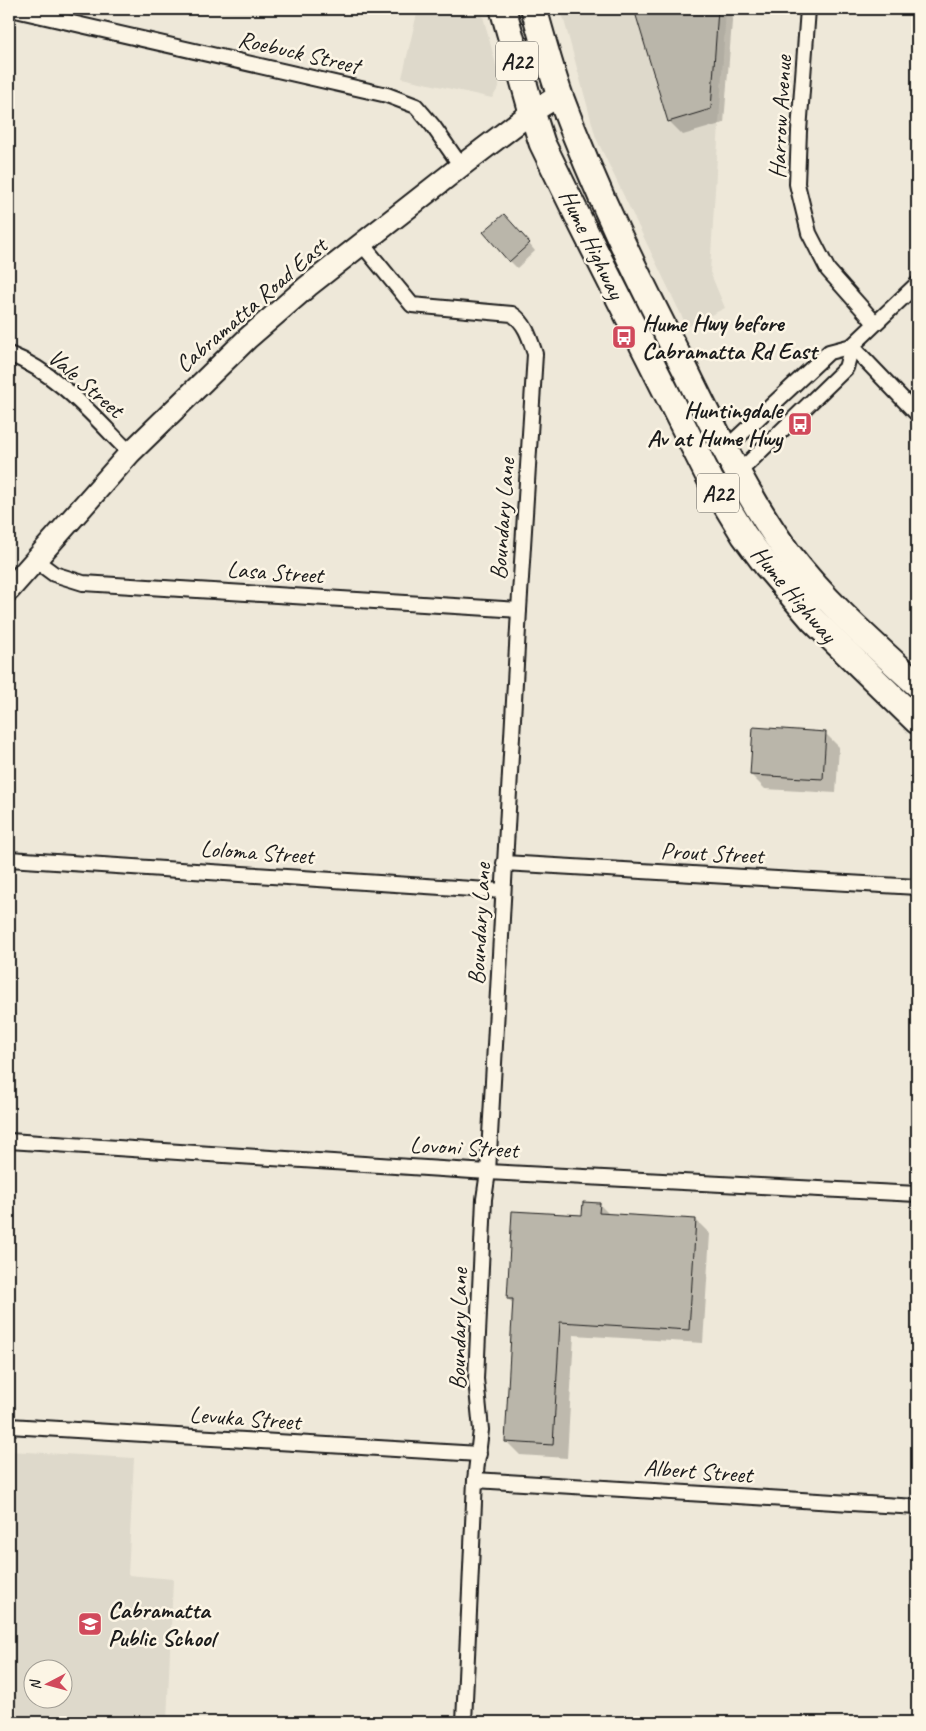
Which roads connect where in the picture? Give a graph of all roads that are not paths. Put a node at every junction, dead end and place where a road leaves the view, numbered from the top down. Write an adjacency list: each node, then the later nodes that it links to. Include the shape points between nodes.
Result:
1 (11, 9): 7 (street, Roebuck Street, via 387,95 416,106)
2 (503, 9): 6 (highway, Hume Highway / A22)
3 (534, 9): 5 (highway, Hume Highway / A22)
4 (808, 9): 10 (street, Harrow Avenue, via 797,184 809,233 828,270)
5 (560, 94): 6 (main road, Cabramatta Road East); 14 (highway, Hume Highway / A22, via 596,185)
6 (532, 112): 7 (main road, Cabramatta Road East); 21 (highway, Hume Highway / A22, via 542,143 581,223 707,472 744,535 813,620)
7 (461, 166): 8 (main road, Cabramatta Road East)
8 (362, 244): 15 (main road, Cabramatta Road East, via 248,338); 19 (street, Boundary Lane, via 412,305 512,314 526,328 535,354)
9 (917, 284): 10 (street)
10 (875, 323): 11 (street)
11 (852, 346): 13 (street); 14 (street, via 829,352); 16 (street, via 846,368)
12 (9, 354): 15 (street, Vale Street, via 38,367 52,378)
13 (917, 414)
14 (724, 450): 16 (highway, Hume Highway / A22)
15 (130, 453): 17 (main road, Cabramatta Road East)
16 (738, 473): 20 (highway, Hume Highway / A22, via 788,553 827,598)
17 (35, 560): 18 (main road, Cabramatta Road East); 19 (street, Lasa Street, via 54,574 83,583)
18 (9, 590)
19 (519, 610): 23 (street, Boundary Lane)
20 (917, 684)
21 (917, 721)
22 (9, 859): 25 (street, Loloma Street)
23 (504, 863): 24 (street, Prout Street); 25 (street, Boundary Lane)
24 (917, 887)
25 (503, 891): 27 (street, Boundary Lane)
26 (9, 1141): 27 (street, Lovoni Street)
27 (488, 1172): 28 (street, Lovoni Street); 30 (street, Boundary Lane, via 476,1379 481,1430)
28 (917, 1194)
29 (9, 1426): 30 (street, Levuka Street)
30 (479, 1454): 31 (street, Boundary Lane)
31 (475, 1480): 32 (street, Albert Street); 33 (street, Boundary Lane)
32 (917, 1507)
33 (464, 1722)

